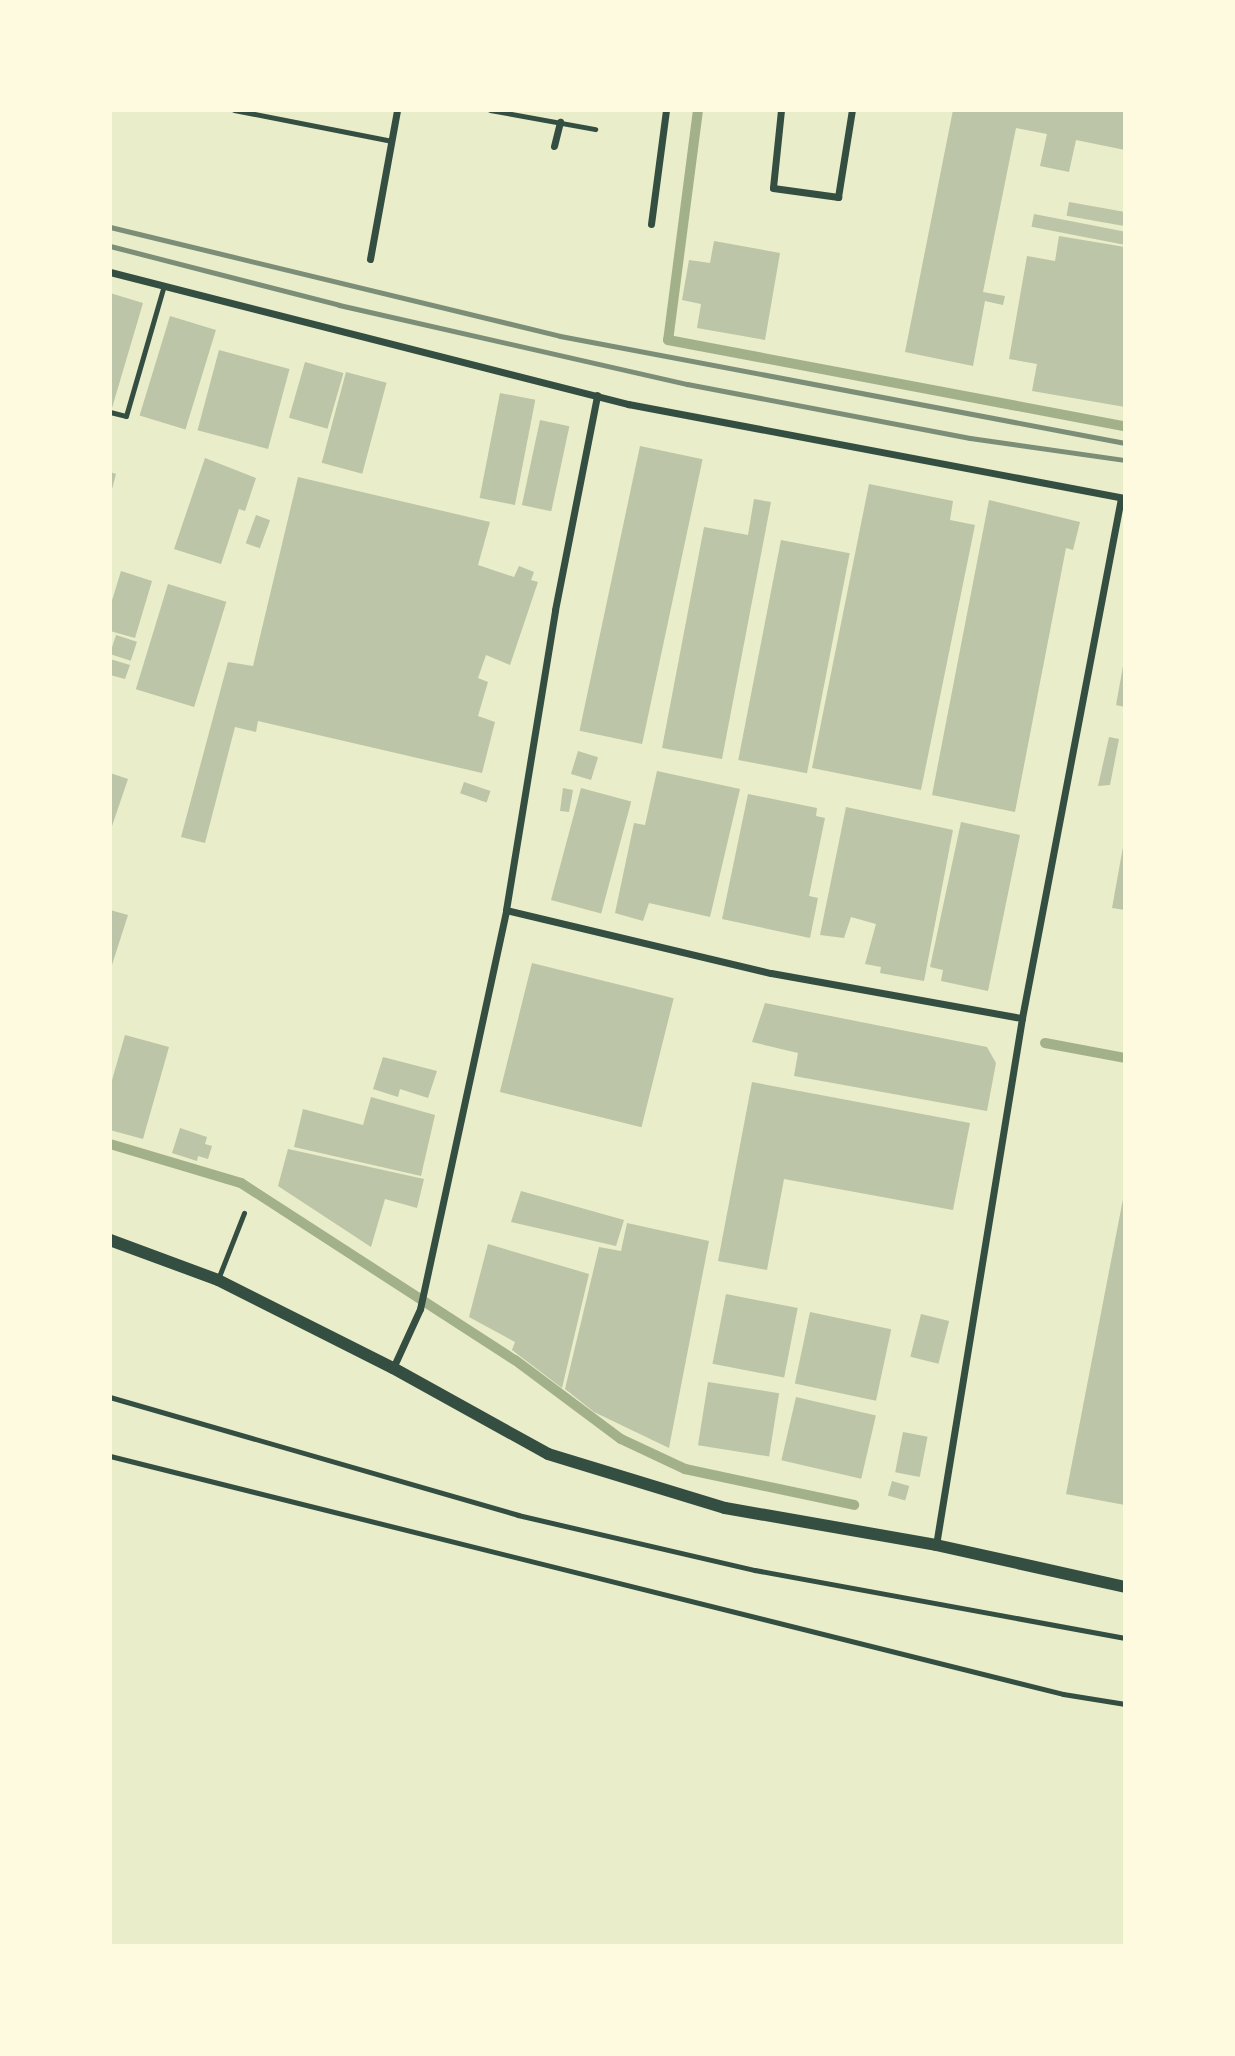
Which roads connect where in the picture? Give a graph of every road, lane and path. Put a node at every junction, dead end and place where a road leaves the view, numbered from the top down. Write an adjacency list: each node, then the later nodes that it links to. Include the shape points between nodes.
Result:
1 (234, 110): 9 (lane)
2 (397, 110): 9 (street)
3 (490, 110): 7 (lane)
4 (666, 110): 11 (street)
5 (781, 110): 6 (street, via 773,188 838,197)
6 (852, 110)
7 (559, 122): 8 (lane); 10 (street)
8 (595, 129)
9 (392, 141): 12 (street)
10 (554, 146)
11 (651, 224)
12 (370, 258)
13 (110, 272): 14 (street)
14 (164, 285): 15 (street); 16 (lane, via 126,416)
15 (597, 395): 17 (street); 18 (street, via 555,610)
16 (110, 412)
17 (1123, 498): 19 (street)
18 (506, 911): 19 (street, via 771,973); 23 (street, via 420,1309)
19 (1022, 1018): 26 (street)
20 (244, 1213): 22 (lane)
21 (110, 1240): 22 (street)
22 (218, 1280): 23 (street)
23 (393, 1368): 26 (street, via 548,1454 725,1508)
24 (110, 1397): 28 (path, via 518,1515 755,1570)
25 (110, 1456): 29 (lane, via 1063,1694)
26 (936, 1545): 27 (street)
27 (1125, 1587)
28 (1125, 1638)
29 (1125, 1704)

